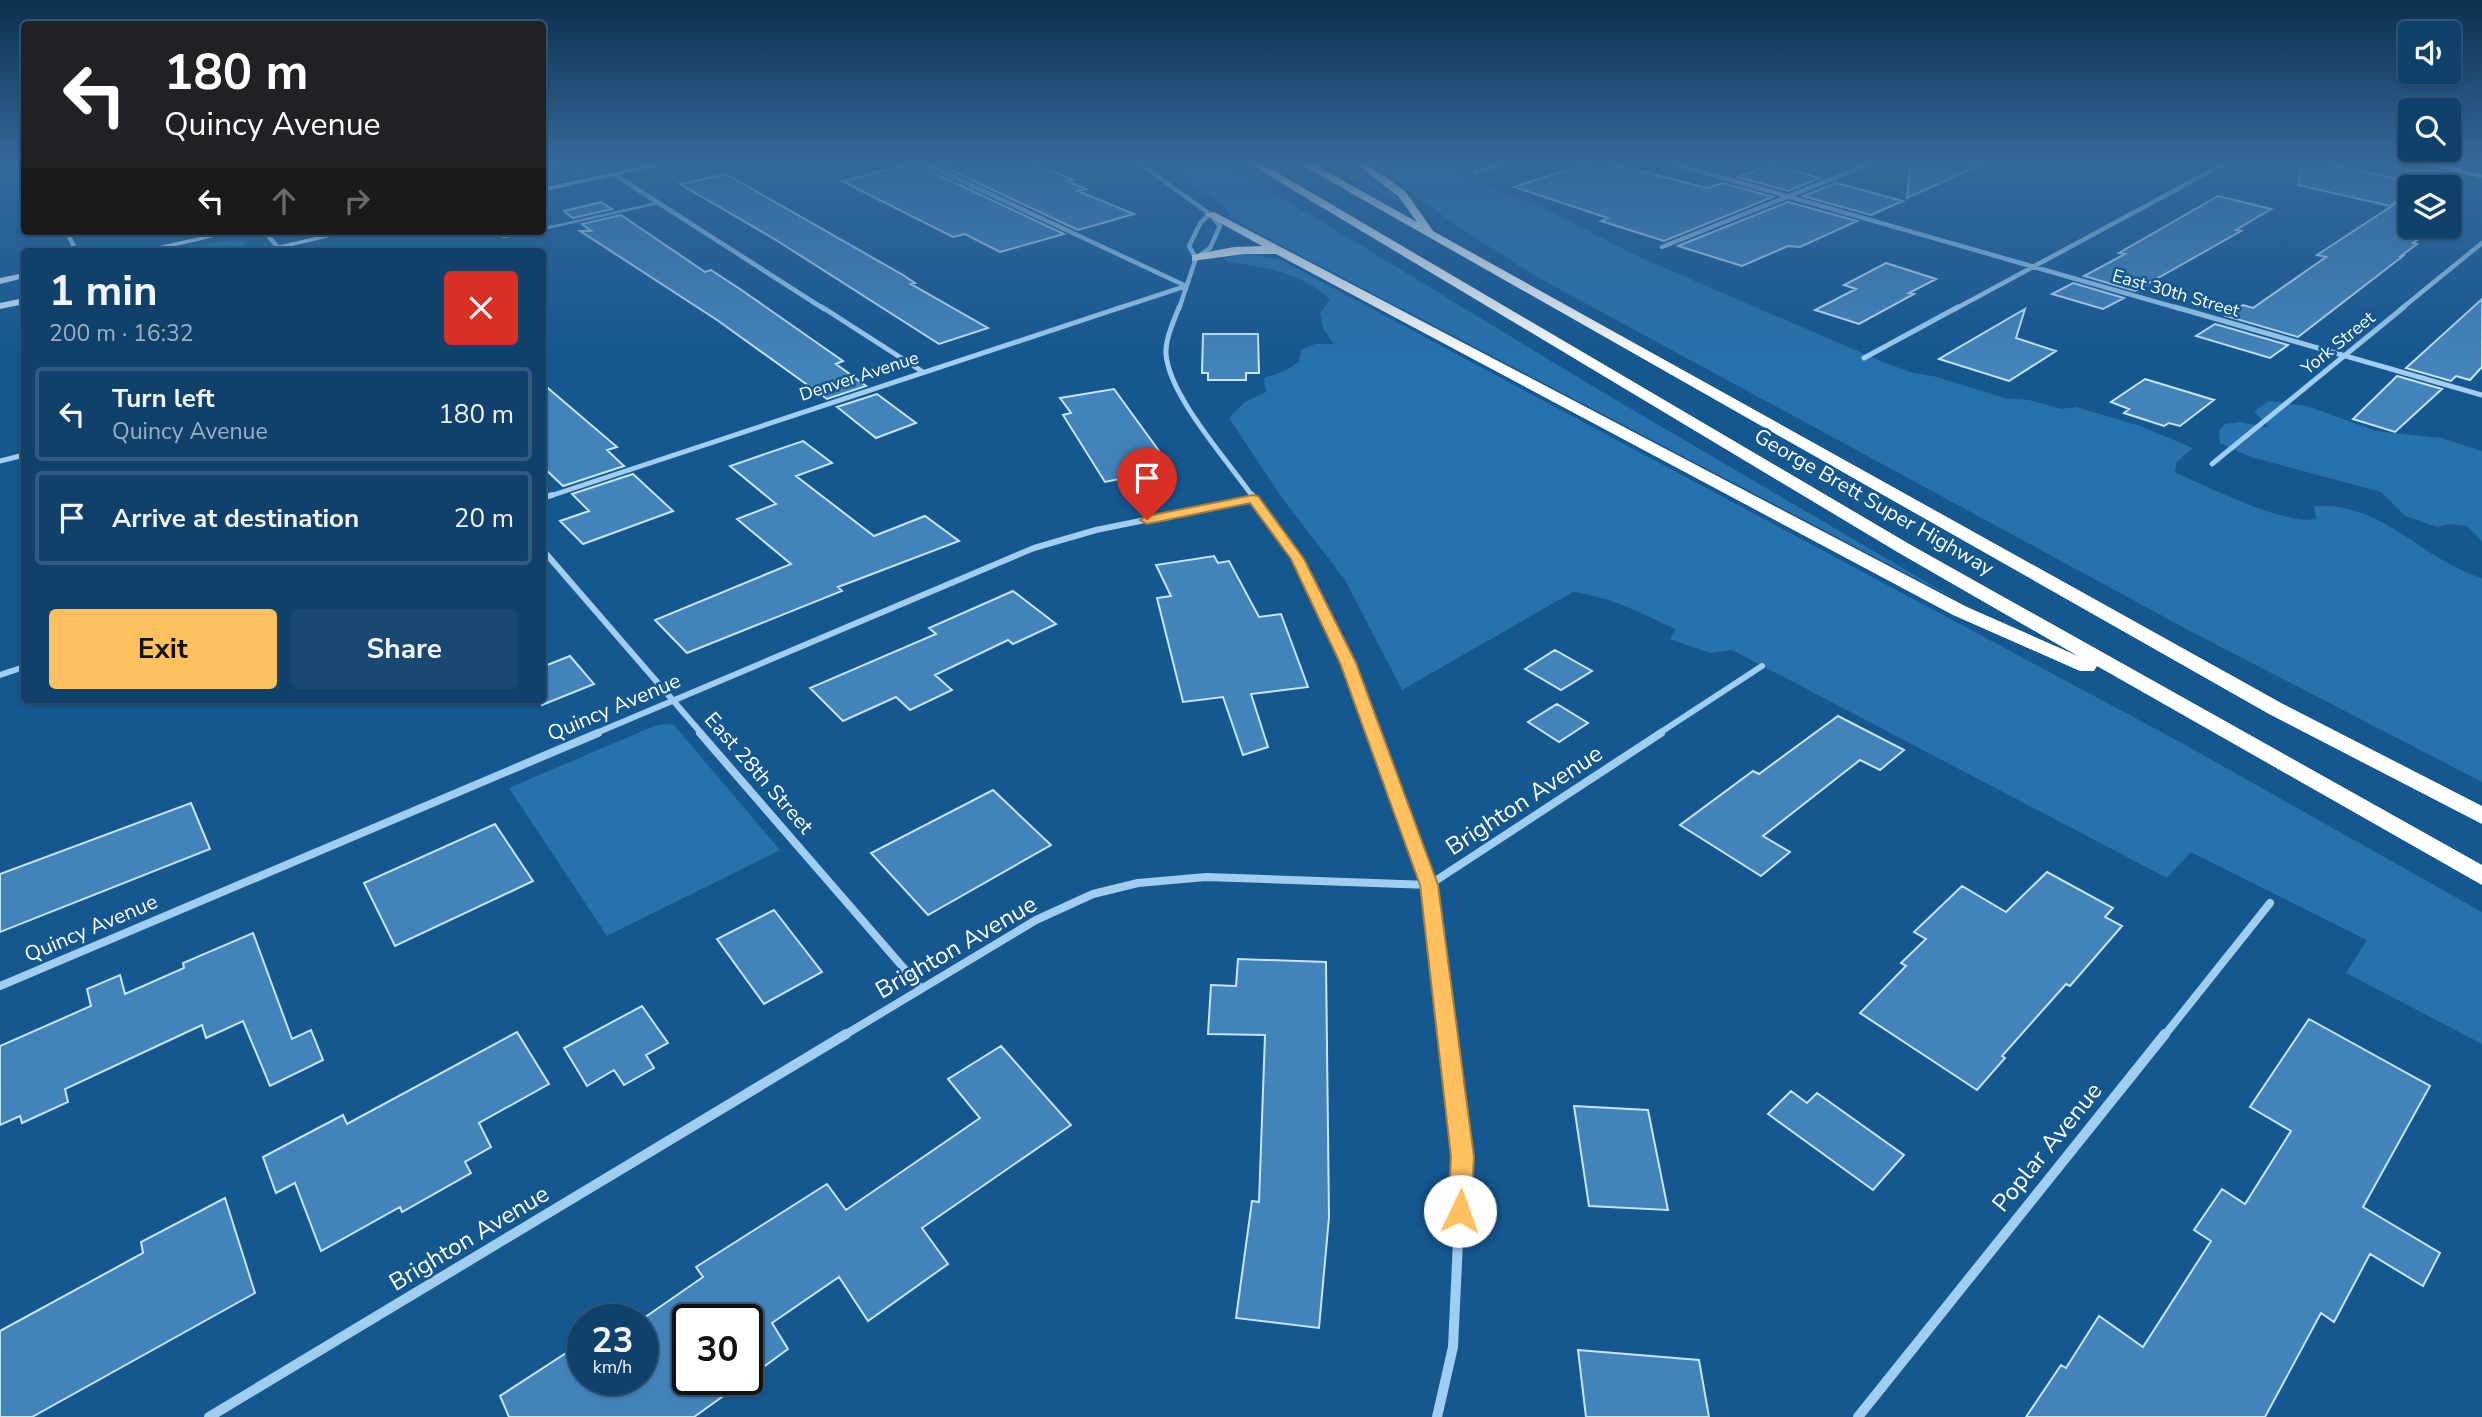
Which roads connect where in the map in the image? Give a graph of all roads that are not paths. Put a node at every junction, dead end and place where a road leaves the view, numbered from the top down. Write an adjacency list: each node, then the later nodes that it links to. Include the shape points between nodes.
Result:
1 (694, 226): 29 (street)
2 (1058, 226): 24 (street)
3 (1199, 226): 20 (street, via 1189,246)
4 (1220, 226): 20 (street, via 1210,248)
5 (1232, 226): 19 (highway)
6 (1360, 226): 41 (highway, George Brett Super Highway, via 1881,535)
7 (1415, 226): 14 (highway, George Brett Super Highway)
8 (1426, 226): 14 (highway)
9 (1715, 226): 16 (street)
10 (1891, 226): 21 (street, East 30th Street)
11 (2109, 226): 21 (street)
12 (218, 235): 17 (main road)
13 (337, 235): 18 (main road)
14 (1433, 236): 42 (highway, George Brett Super Highway, via 2276,709)
15 (2482, 243): 27 (street, York Street)
16 (1662, 247)
17 (156, 248)
18 (288, 248)
19 (1280, 252): 20 (highway, via 1253,248); 41 (highway, via 1960,611)
20 (1196, 258): 24 (street)
21 (2034, 267): 27 (street, East 30th Street); 28 (street)
22 (21, 277): 23 (main road)
23 (0, 281)
24 (1186, 286): 29 (street, Denver Avenue); 35 (street, via 1166,352 1171,377)
25 (21, 302): 26 (main road)
26 (0, 306)
27 (2345, 356): 30 (street, East 30th Street); 33 (street, York Street)
28 (1864, 358)
29 (923, 372): 34 (street, Denver Avenue)
30 (2482, 395)
31 (21, 456): 32 (street)
32 (0, 461)
33 (2212, 464)
34 (546, 497)
35 (1253, 498): 40 (street, Quincy Avenue, via 1096,530 1034,548); 44 (street, via 1297,559 1348,663)
36 (546, 554): 40 (street, East 28th Street)
37 (1762, 666): 44 (street, Brighton Avenue)
38 (21, 668): 39 (street)
39 (0, 675)
40 (674, 700): 46 (street, Quincy Avenue); 47 (street, East 28th Street)
41 (2189, 711): 43 (highway, George Brett Super Highway)
42 (2482, 816)
43 (2482, 876)
44 (1429, 885): 47 (street, Brighton Avenue, via 1206,877 1138,883 1093,894 1036,920); 49 (street, via 1462,1157 1453,1347)
45 (2270, 903): 50 (street, Poplar Avenue)
46 (0, 986)
47 (921, 988): 48 (street, Brighton Avenue)
48 (209, 1417)
49 (1437, 1417)
50 (1858, 1417)

